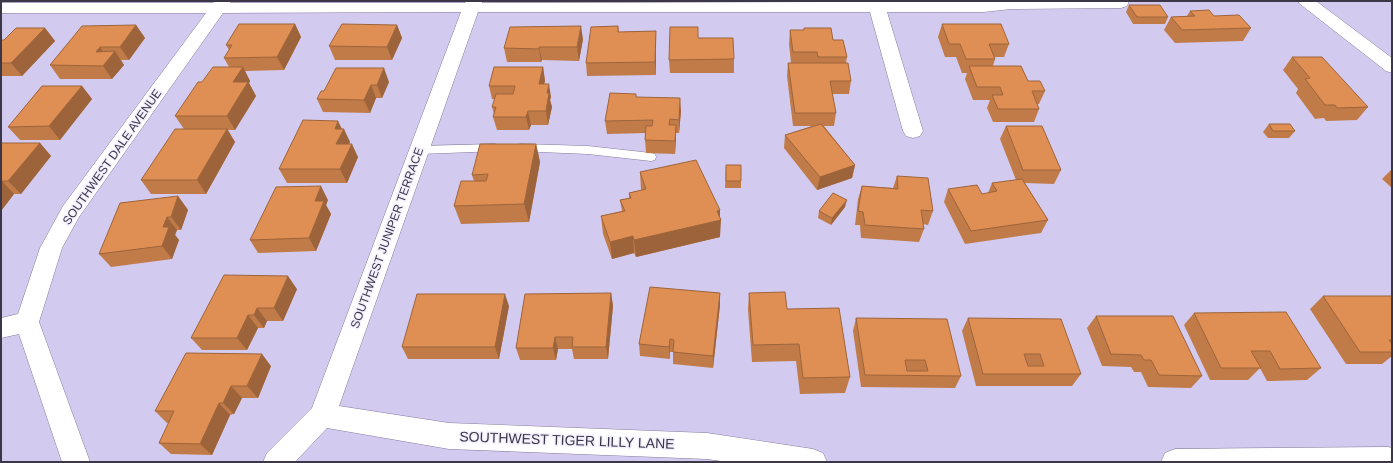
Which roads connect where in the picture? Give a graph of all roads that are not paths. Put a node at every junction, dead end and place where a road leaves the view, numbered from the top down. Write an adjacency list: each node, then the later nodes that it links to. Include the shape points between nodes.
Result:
1 (1121, 1): 4 (street, via 984,7)
2 (1306, 1): 7 (street)
3 (474, 4): 4 (street); 5 (street); 9 (street, SOUTHWEST JUNIPER TERRACE)
4 (876, 4): 8 (street)
5 (221, 5): 6 (street); 11 (street, SOUTHWEST DALE AVENUE, via 71,212 51,248)
6 (1, 8)
7 (1392, 67)
8 (913, 131)
9 (420, 150): 10 (lane, via 558,148); 13 (street, SOUTHWEST JUNIPER TERRACE)
10 (651, 158)
11 (27, 322): 12 (street); 15 (street)
12 (1, 328)
13 (322, 415): 16 (street, SOUTHWEST JUNIPER TERRACE); 17 (street, SOUTHWEST TIGER LILLY LANE, via 449,436 707,446)
14 (1390, 461): 18 (street)
15 (76, 462)
16 (277, 462)
17 (813, 462)
18 (1175, 462)

